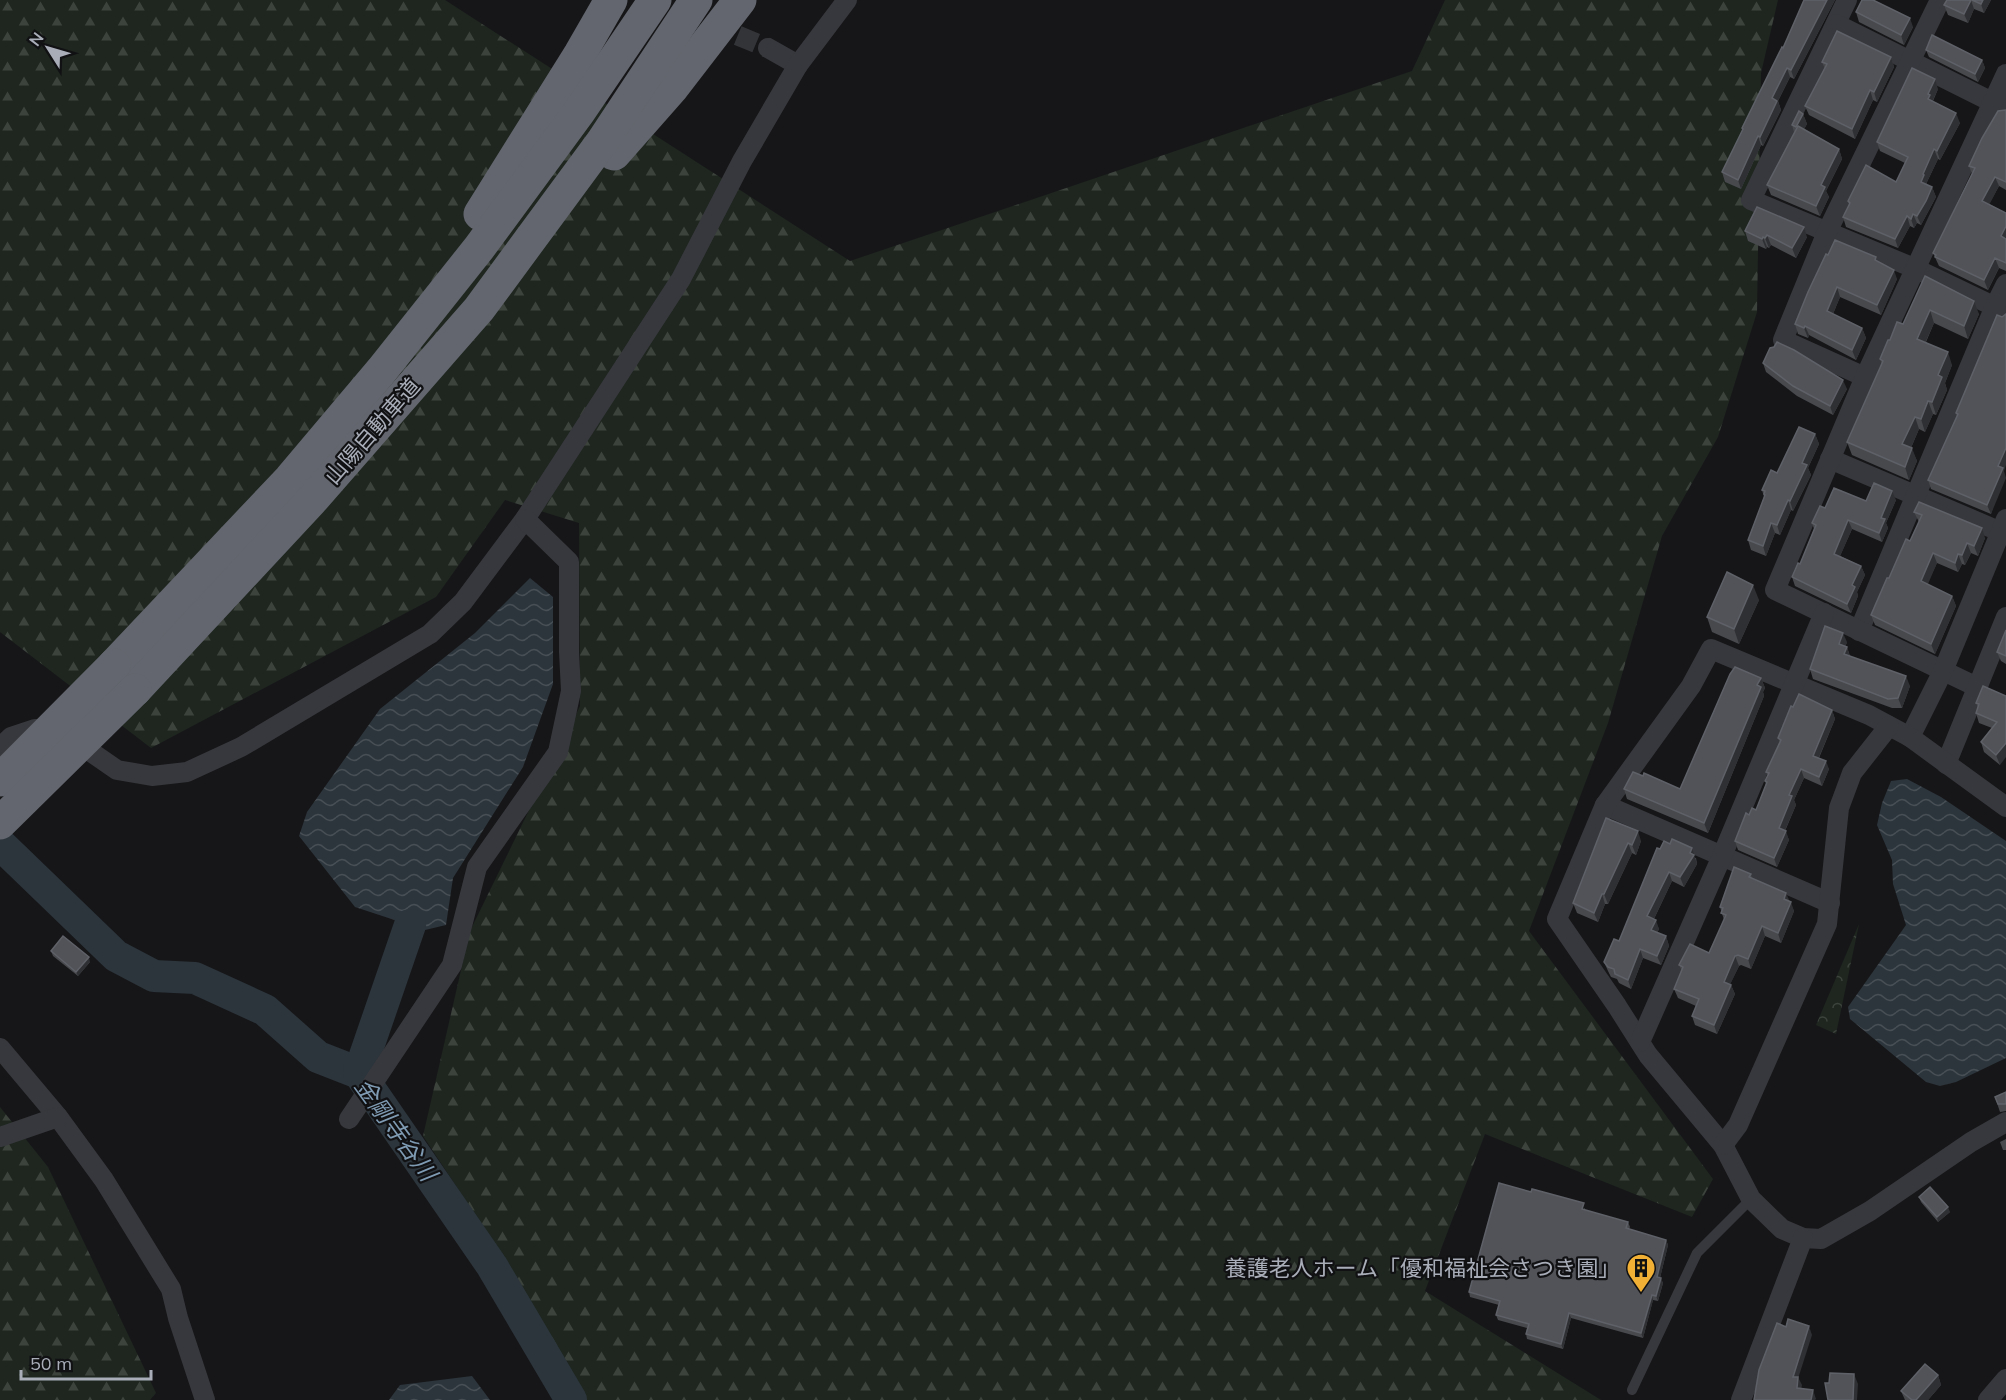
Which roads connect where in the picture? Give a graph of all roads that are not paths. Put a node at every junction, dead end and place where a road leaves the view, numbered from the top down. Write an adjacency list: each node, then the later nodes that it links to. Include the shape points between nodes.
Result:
1 (611, 0): 21 (highway, via 444,270)
2 (655, 0): 21 (highway, 山陽自動車道, via 479,248)
3 (696, 0): 17 (highway, 山陽自動車道, via 602,142)
4 (740, 0): 17 (highway, via 673,87)
5 (847, 0): 11 (street)
6 (1847, 0): 8 (street)
7 (1940, 0): 10 (street)
8 (1836, 24): 10 (street); 14 (street, via 1751,200)
9 (768, 48): 11 (street)
10 (1911, 61): 13 (street); 14 (street)
11 (798, 65): 23 (street, via 742,161 681,279)
12 (2006, 74): 13 (street)
13 (1999, 105): 15 (street)
14 (1827, 232): 15 (street); 19 (street, via 1783,340)
15 (1914, 268): 18 (street); 19 (street)
16 (2006, 284): 18 (street)
17 (479, 309): 38 (highway, 山陽自動車道, bridge, via 312,500 135,690)
18 (2000, 309): 22 (street)
19 (1865, 377): 20 (street)
20 (1830, 459): 22 (street); 25 (street, via 1775,590)
21 (290, 479): 35 (highway, 山陽自動車道, bridge)
22 (1916, 495): 24 (street); 27 (street)
23 (525, 519): 33 (street, via 463,602 430,634 241,747 187,772 152,776 117,770 62,732 35,729 12,737); 44 (street, via 569,562 571,691 558,752 477,867 452,965)
24 (2004, 528): 28 (street)
25 (1824, 613): 27 (street); 29 (street)
26 (2006, 617): 30 (street)
27 (1859, 631): 28 (street)
28 (1943, 671): 30 (street); 32 (street)
29 (1795, 684): 31 (street); 36 (street, via 1711,649 1691,686); 39 (street)
30 (1977, 687): 34 (street)
31 (1889, 726): 32 (street); 40 (street, via 1852,773 1839,808)
32 (1910, 737): 34 (street)
33 (0, 748)
34 (1946, 764): 37 (street)
35 (0, 780)
36 (1605, 805): 39 (street); 41 (street, via 1557,920)
37 (2006, 807)
38 (0, 823)
39 (1722, 856): 40 (street); 41 (street)
40 (1830, 903): 47 (street, via 1823,934 1738,1125)
41 (1640, 1042): 47 (street)
42 (0, 1048): 43 (street)
43 (58, 1117): 46 (street); 52 (street, via 104,1180 171,1289)
44 (349, 1119)
45 (2006, 1122): 49 (street, via 1821,1239)
46 (0, 1137)
47 (1723, 1145): 48 (street)
48 (1751, 1199): 49 (street, via 1782,1229); 51 (lane, via 1697,1253)
49 (1803, 1238): 53 (street)
50 (2006, 1379): 54 (street)
51 (1632, 1390)
52 (205, 1400)
53 (1741, 1400)
54 (1988, 1400)

